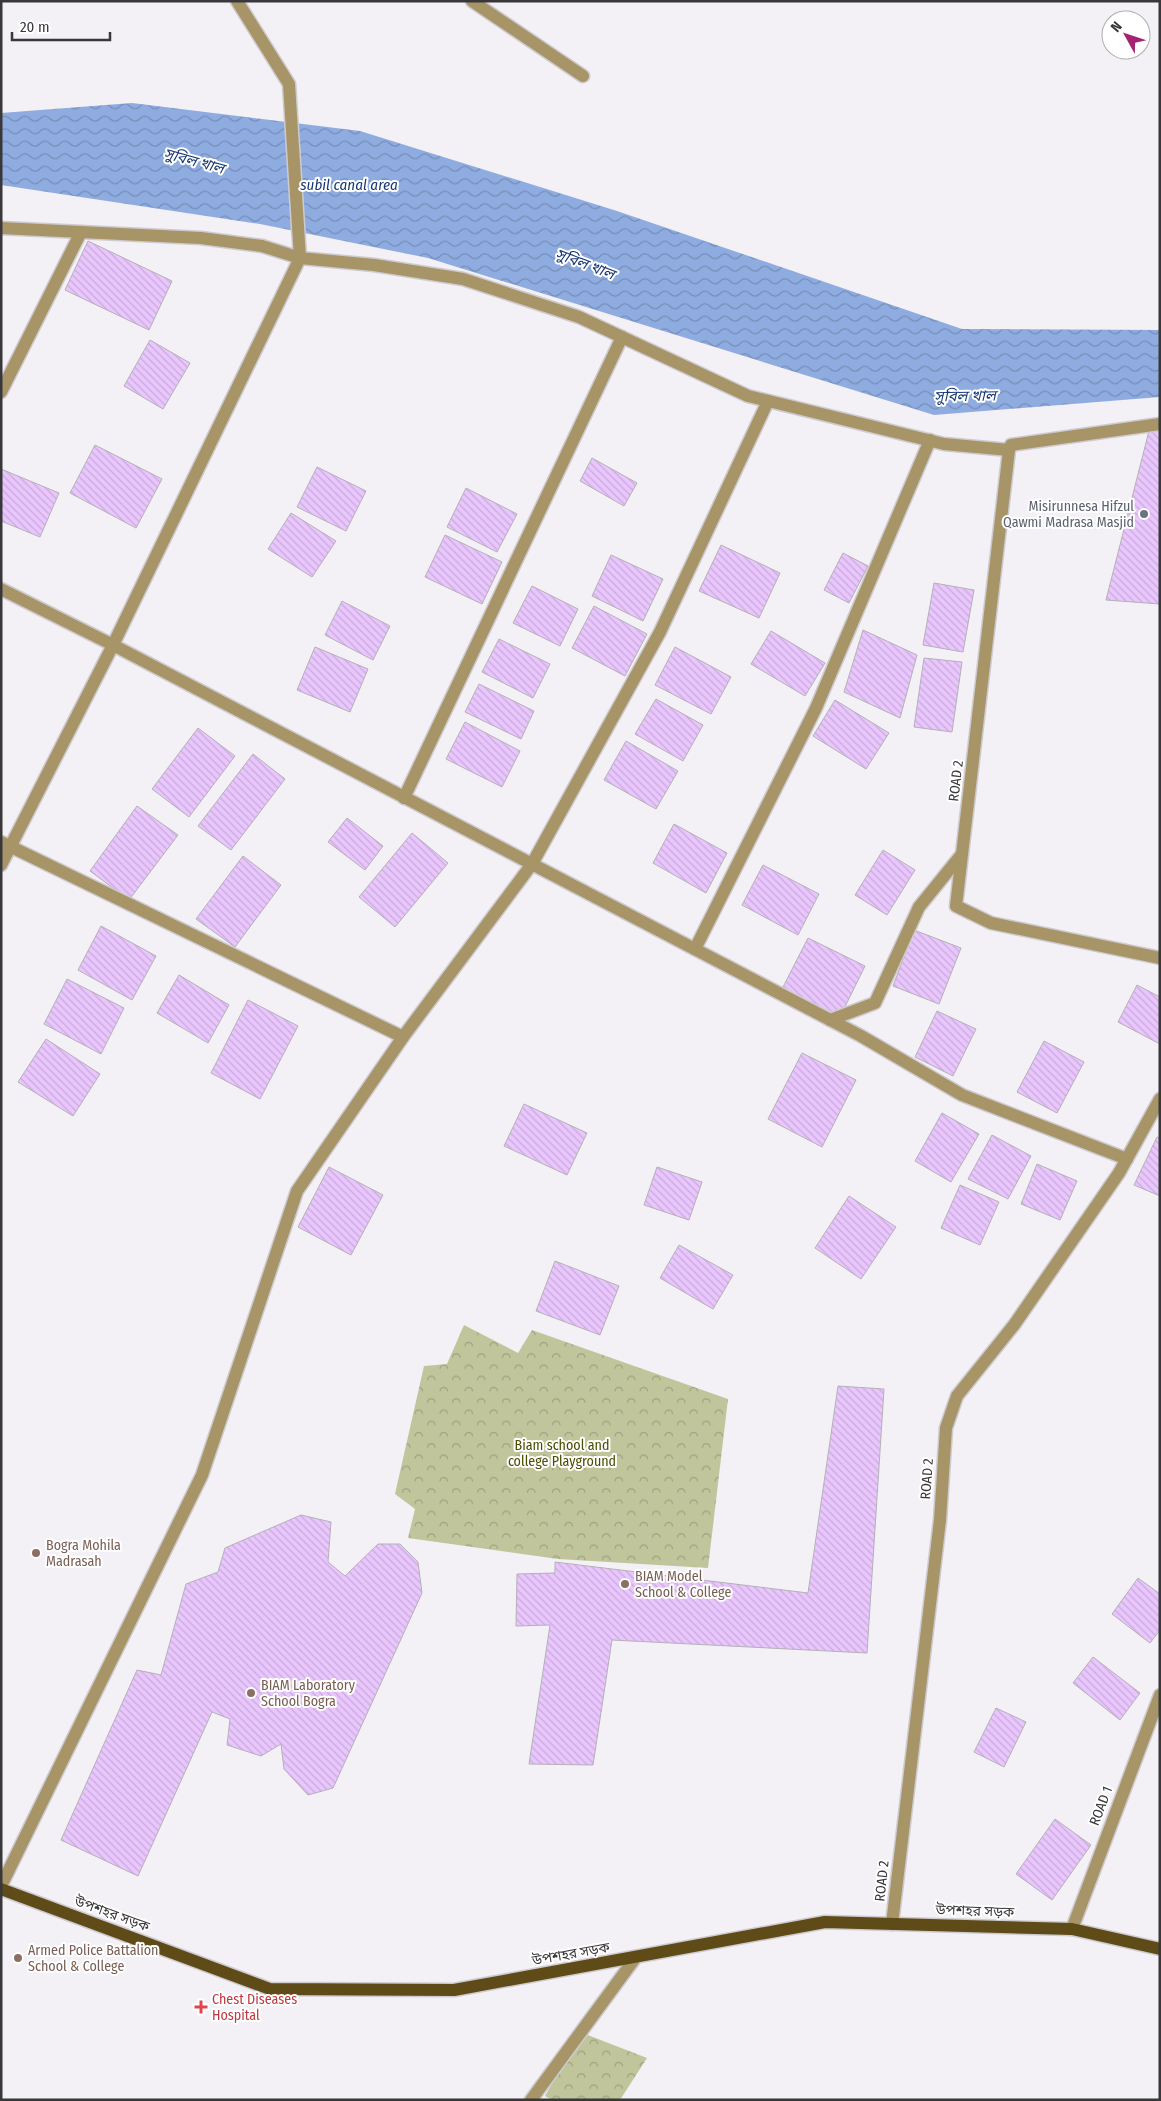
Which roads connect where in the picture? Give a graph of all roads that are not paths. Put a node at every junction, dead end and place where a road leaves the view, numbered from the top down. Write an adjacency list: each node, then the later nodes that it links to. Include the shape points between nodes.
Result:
1 (237, 1): 6 (street, via 289,84)
2 (472, 1): 3 (street)
3 (583, 76)
4 (1, 228): 5 (street)
5 (81, 232): 6 (street, via 201,238); 8 (street)
6 (300, 253): 7 (street, via 463,279 579,317); 14 (street)
7 (622, 337): 9 (street, via 748,396); 15 (street)
8 (1, 392)
9 (768, 401): 11 (street); 18 (street, via 660,632)
10 (1160, 424): 12 (street, via 1010,445)
11 (930, 440): 12 (street); 20 (street, via 816,708)
12 (1010, 450): 17 (street, ROAD 2)
13 (1, 589): 14 (street)
14 (113, 645): 15 (street); 16 (street)
15 (404, 798): 18 (street)
16 (6, 844): 19 (street); 23 (street)
17 (962, 854): 21 (street, ROAD 2, via 956,906 991,922); 22 (street, via 919,907 875,1004)
18 (532, 864): 20 (street); 23 (street)
19 (1, 865)
20 (695, 950): 22 (street)
21 (1160, 958)
22 (830, 1020): 25 (street, via 962,1095)
23 (403, 1037): 27 (street, via 298,1191 202,1475)
24 (1160, 1099): 25 (street, ROAD 2)
25 (1127, 1159): 28 (street, ROAD 2, via 1014,1325 957,1396 946,1428 940,1520)
26 (1160, 1695): 29 (street, ROAD 1)
27 (1, 1888): 31 (main road, উপশহর সড়ক, via 270,1990 454,1990)
28 (892, 1924): 29 (main road, উপশহর সড়ক); 31 (main road, উপশহর সড়ক, via 825,1922)
29 (1072, 1929): 30 (main road, উপশহর সড়ক)
30 (1160, 1949)
31 (636, 1957): 32 (street)
32 (531, 2100)

